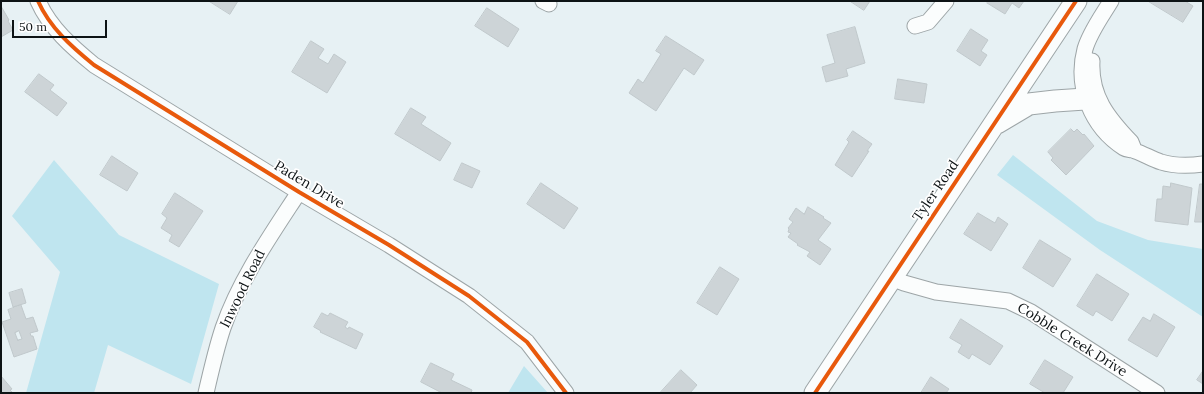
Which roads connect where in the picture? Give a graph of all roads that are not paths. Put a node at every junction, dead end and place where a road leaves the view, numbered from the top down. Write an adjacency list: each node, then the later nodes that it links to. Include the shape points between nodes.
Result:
1 (38, 1): 11 (street, Paden Drive, via 58,33 94,65)
2 (946, 1): 5 (street, via 928,22)
3 (1076, 1): 8 (street, Tyler Road)
4 (1111, 1): 6 (street)
5 (915, 26)
6 (1094, 28): 7 (street, via 1085,49 1082,66); 9 (street, via 1091,74 1094,86 1102,107 1131,142)
7 (1085, 100): 8 (street, via 1029,104); 9 (street, via 1112,139 1125,149)
8 (993, 125): 12 (street, Tyler Road)
9 (1134, 150): 10 (street, via 1161,162 1183,166)
10 (1203, 164)
11 (298, 192): 13 (street, Inwood Road, via 237,295 224,327); 14 (street, Paden Drive, via 389,245 475,301 527,342)
12 (891, 278): 15 (street, Tyler Road); 16 (street, Cobble Creek Drive, via 936,292 1008,301 1031,312)
13 (206, 393)
14 (566, 393)
15 (814, 393)
16 (1157, 393)

